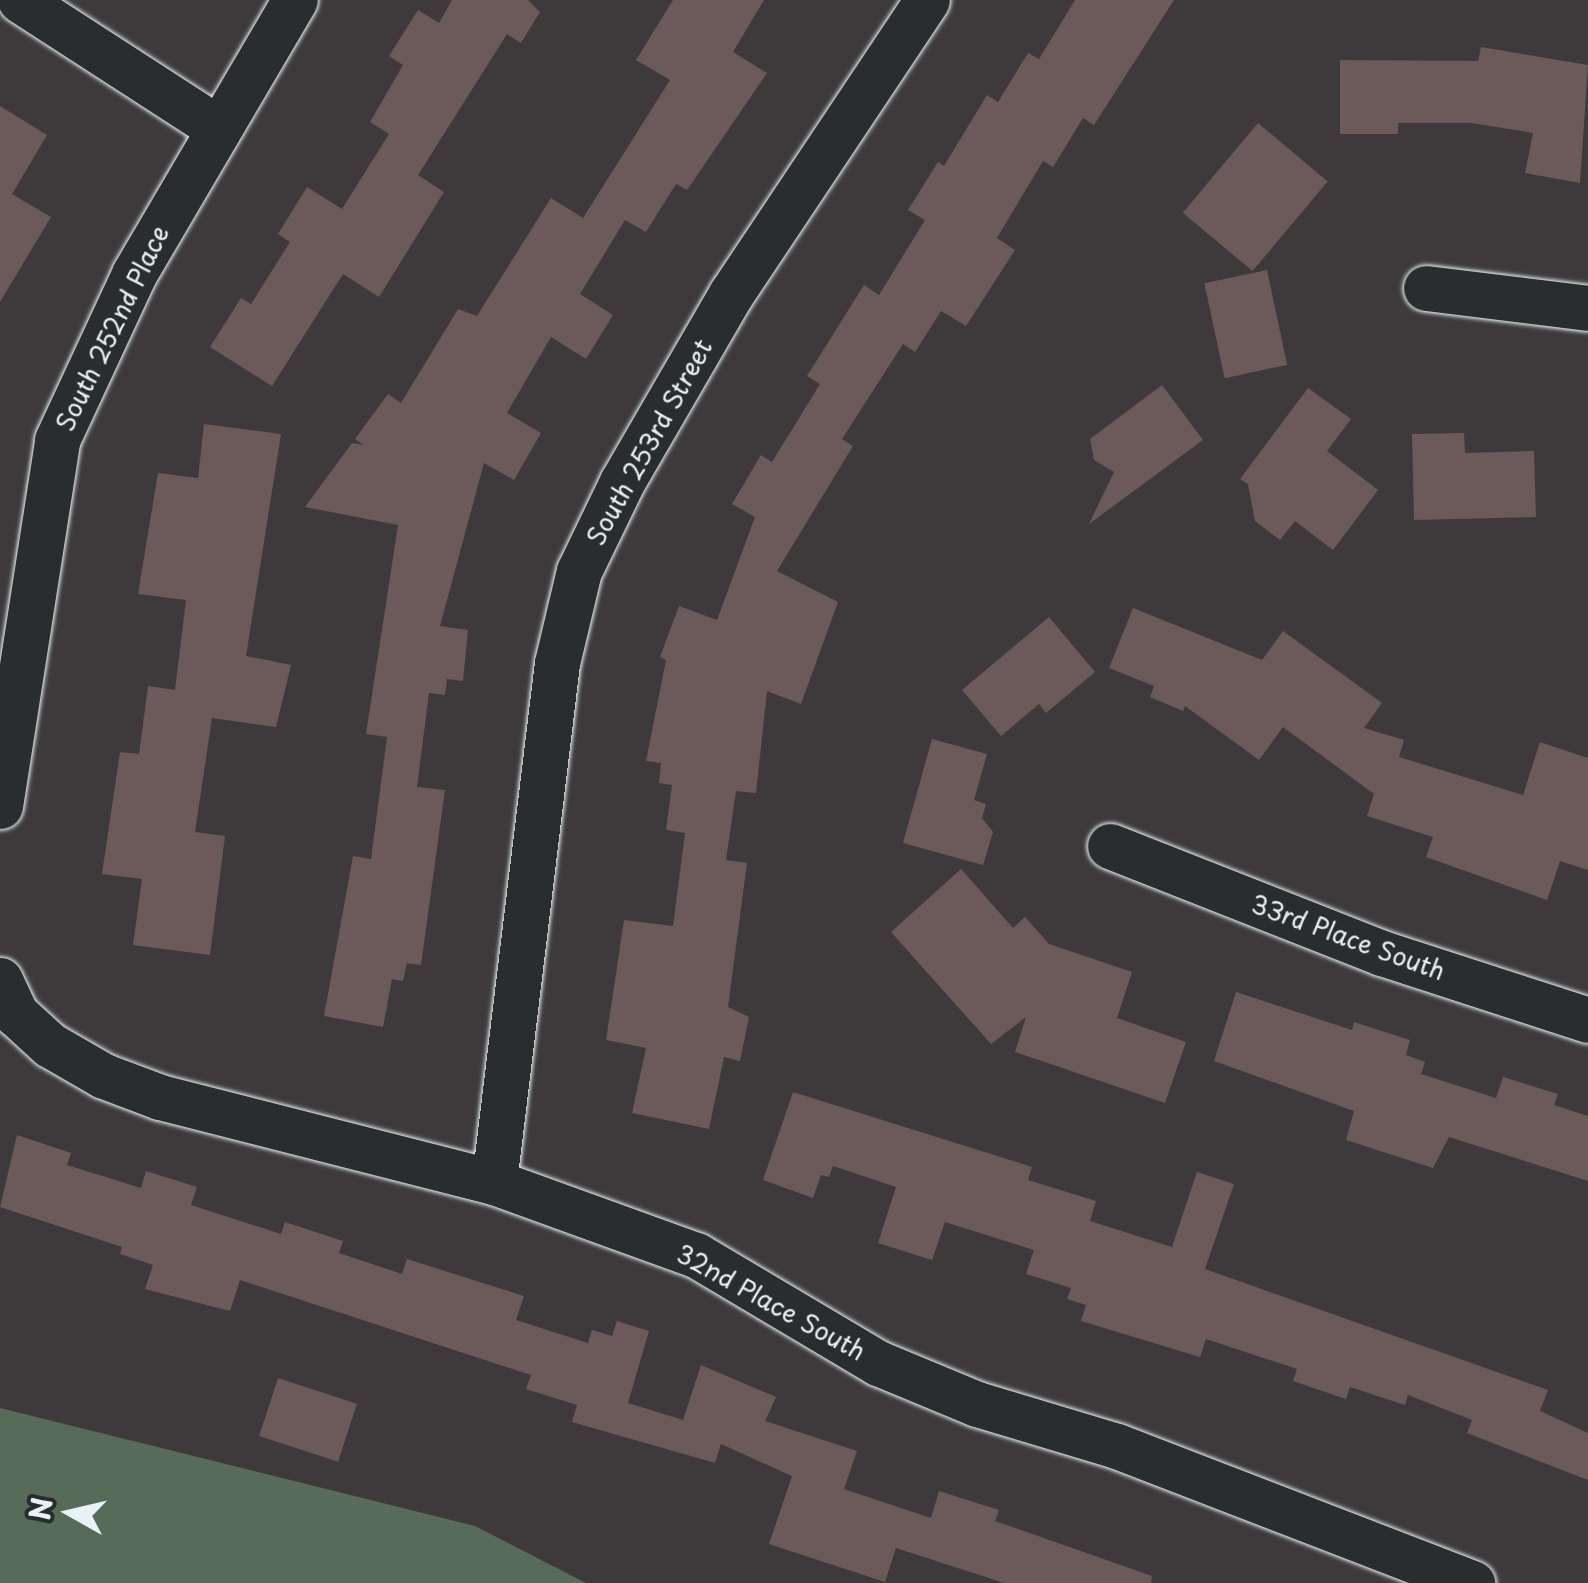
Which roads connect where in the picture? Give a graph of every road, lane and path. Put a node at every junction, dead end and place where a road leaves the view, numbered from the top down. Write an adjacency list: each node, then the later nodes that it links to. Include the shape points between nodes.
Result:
1 (20, 0): 4 (street)
2 (296, 0): 4 (street, South 252nd Place)
3 (927, 0): 11 (street, South 253rd Street, via 731,294 622,482 580,571 552,702)
4 (216, 127): 7 (street, South 252nd Place, via 134,274 57,440)
5 (1426, 288): 6 (street)
6 (1588, 308)
7 (0, 806)
8 (1110, 846): 10 (street, 33rd Place South, via 1382,953)
9 (8, 997): 11 (street, 32nd Place South, via 50,1045 160,1097)
10 (1588, 1020)
11 (494, 1182): 12 (street, 32nd Place South, via 696,1255 878,1362 977,1404 1117,1446)
12 (1472, 1583)

